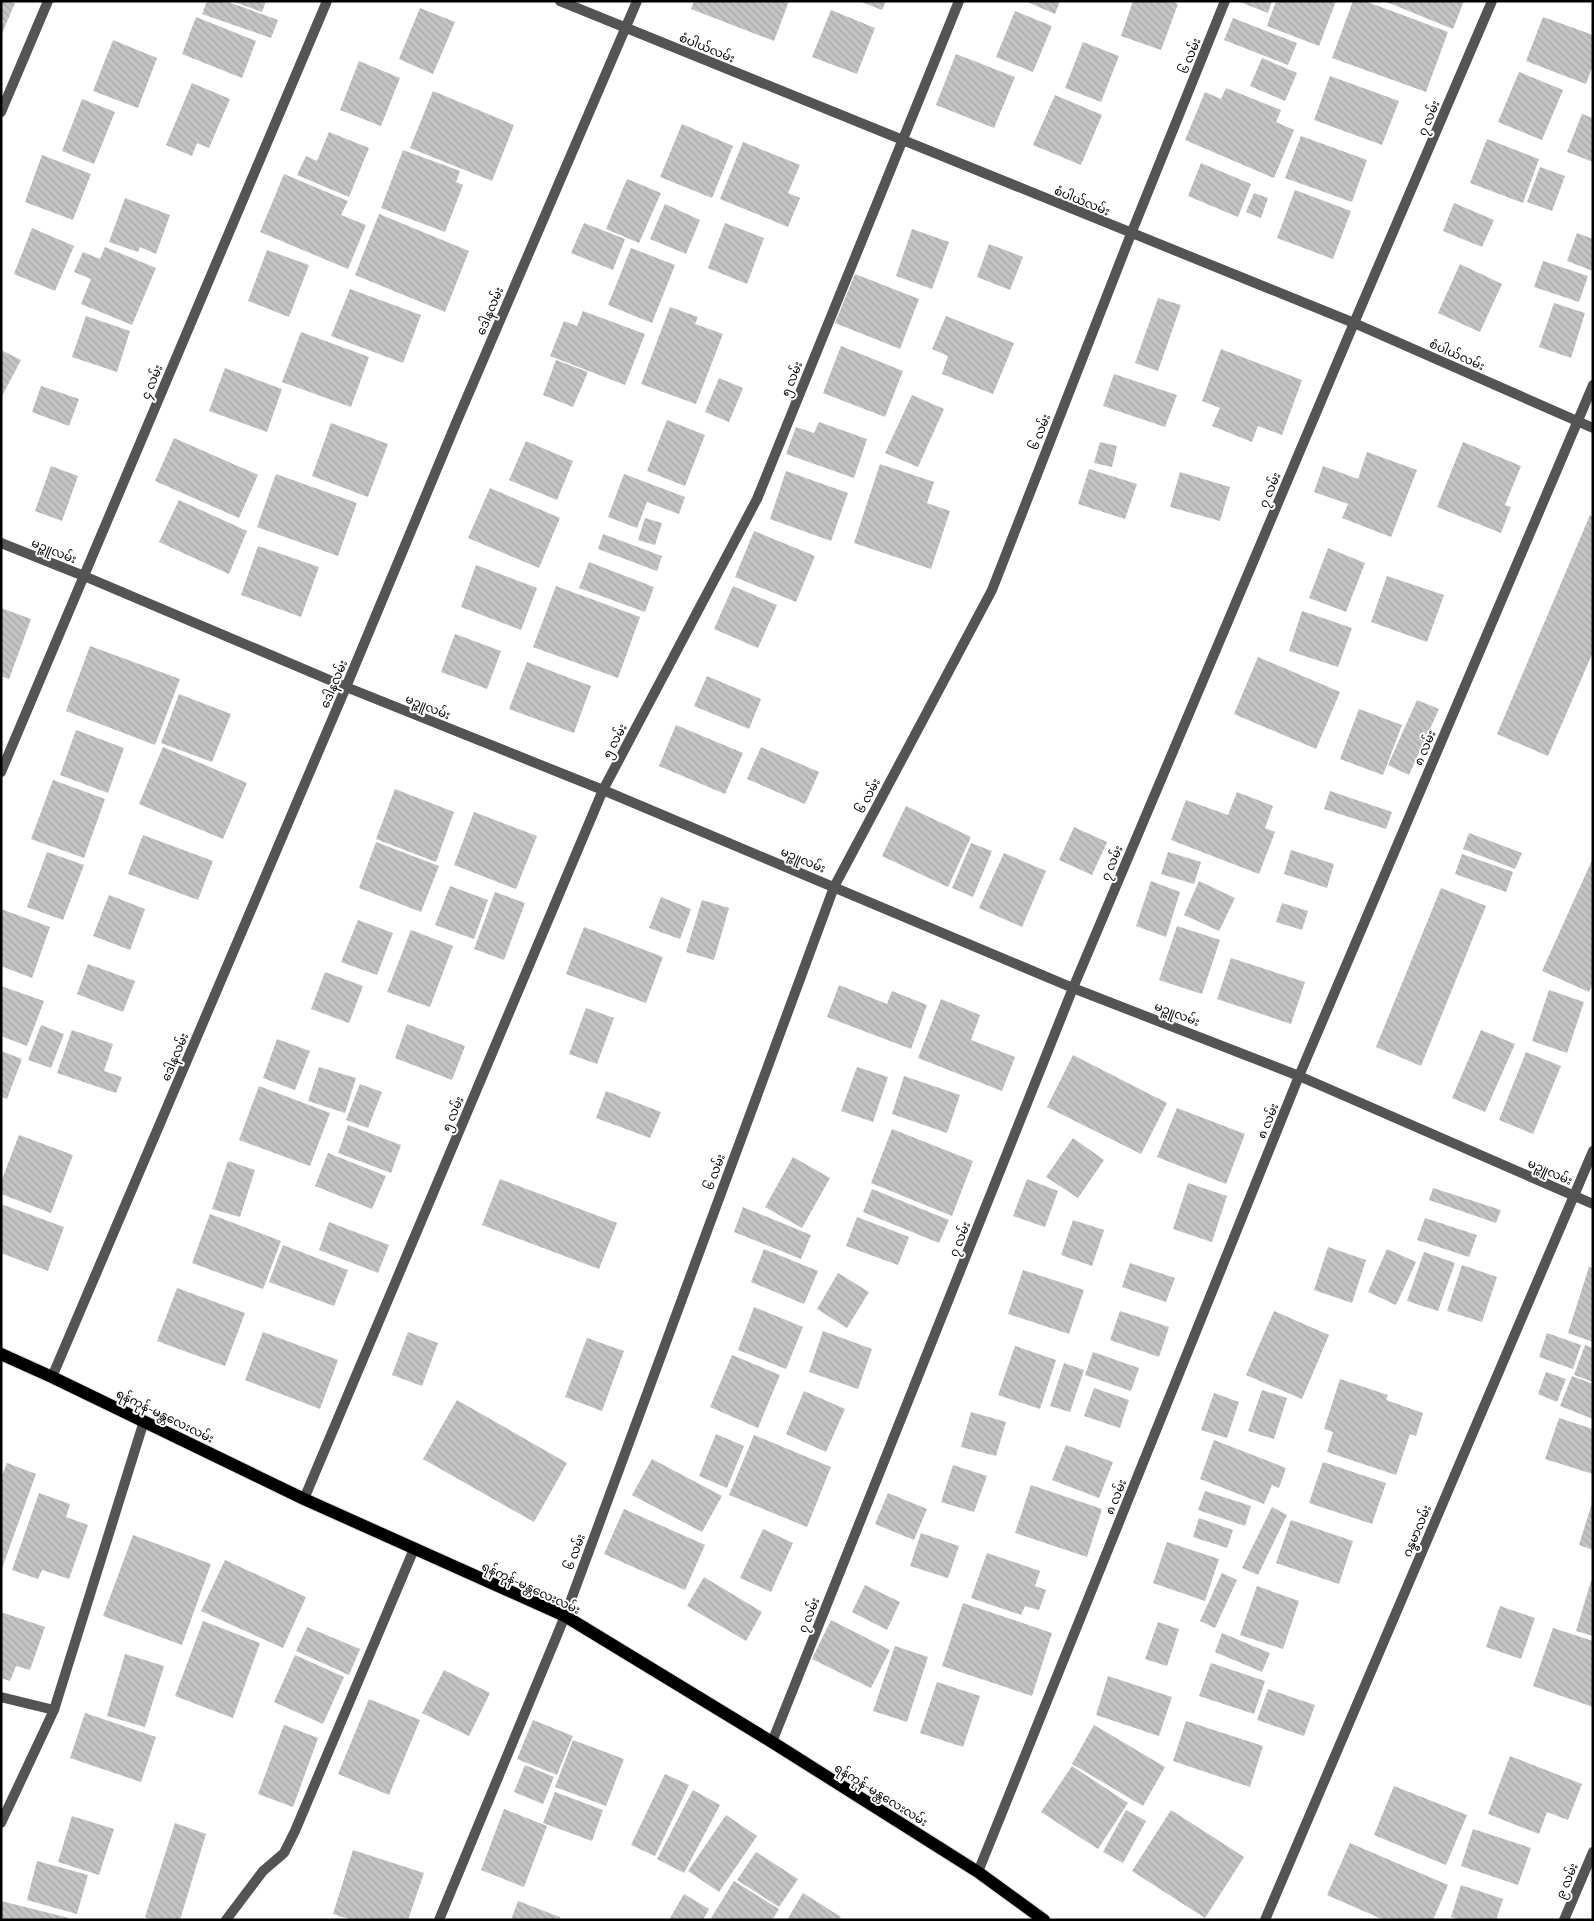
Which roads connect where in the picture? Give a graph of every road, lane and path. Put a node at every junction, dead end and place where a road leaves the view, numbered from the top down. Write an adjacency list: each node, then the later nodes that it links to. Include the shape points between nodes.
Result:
1 (48, 1): 9 (street)
2 (327, 1): 17 (street, ၄ လမ်း)
3 (560, 1): 8 (street, စံပါယ်လမ်း)
4 (637, 1): 8 (street, ဒေါနလမ်း)
5 (959, 1): 10 (street, ၅ လမ်း)
6 (1225, 1): 11 (street, ၆ လမ်း)
7 (1492, 1): 12 (street, ၇ လမ်း)
8 (626, 29): 10 (street, စံပါယ်လမ်း); 18 (street, ဒေါနလမ်း)
9 (1, 112)
10 (902, 141): 11 (street, စံပါယ်လမ်း); 20 (street, ၅ လမ်း, via 757,500)
11 (1131, 234): 12 (street, စံပါယ်လမ်း); 21 (street, ၆ လမ်း, via 992,590)
12 (1354, 323): 14 (street, စံပါယ်လမ်း); 22 (street, ၇ လမ်း)
13 (1593, 385): 14 (street, ၈ လမ်း)
14 (1577, 422): 15 (street, စံပါယ်လမ်း); 23 (street, ၈ လမ်း)
15 (1593, 428)
16 (1, 543): 17 (street, မဉ္ဇူလမ်း)
17 (84, 576): 18 (street, မဉ္ဇူလမ်း); 19 (street, ၄ လမ်း)
18 (346, 688): 20 (street, မဉ္ဇူလမ်း); 28 (street, ဒေါနလမ်း)
19 (1, 772)
20 (603, 790): 21 (street, မဉ္ဇူလမ်း); 30 (street, ၅ လမ်း)
21 (834, 887): 22 (street, မဉ္ဇူလမ်း); 32 (street, ၆ လမ်း)
22 (1074, 988): 23 (street, မဉ္ဇူလမ်း); 35 (street, ၇ လမ်း)
23 (1300, 1076): 25 (street, မဉ္ဇူလမ်း); 38 (street, ၈ လမ်း)
24 (1593, 1151): 25 (street, ဂန္ဓမာလမ်း)
25 (1574, 1196): 26 (street, မဉ္ဇူလမ်း); 42 (street, ဂန္ဓမာလမ်း)
26 (1593, 1204)
27 (1, 1354): 28 (main road, ရန်ကုန်-မန္တလေးလမ်း)
28 (52, 1377): 29 (main road, ရန်ကုန်-မန္တလေးလမ်း)
29 (144, 1421): 30 (main road, ရန်ကုန်-မန္တလေးလမ်း); 34 (street)
30 (304, 1499): 31 (main road, ရန်ကုန်-မန္တလေးလမ်း)
31 (414, 1549): 32 (main road, ရန်ကုန်-မန္တလေးလမ်း); 39 (street, via 284,1853 263,1871)
32 (565, 1616): 35 (main road, ရန်ကုန်-မန္တလေးလမ်း); 40 (street, ၆ လမ်း)
33 (1, 1697): 34 (street)
34 (54, 1710): 36 (street)
35 (772, 1742): 38 (main road, ရန်ကုန်-မန္တလေးလမ်း)
36 (1, 1822)
37 (1593, 1852): 43 (street, ၉ လမ်း)
38 (978, 1872): 41 (main road, ရန်ကုန်-မန္တလေးလမ်း)
39 (226, 1920)
40 (439, 1920)
41 (1044, 1920)
42 (1265, 1920)
43 (1564, 1920)

